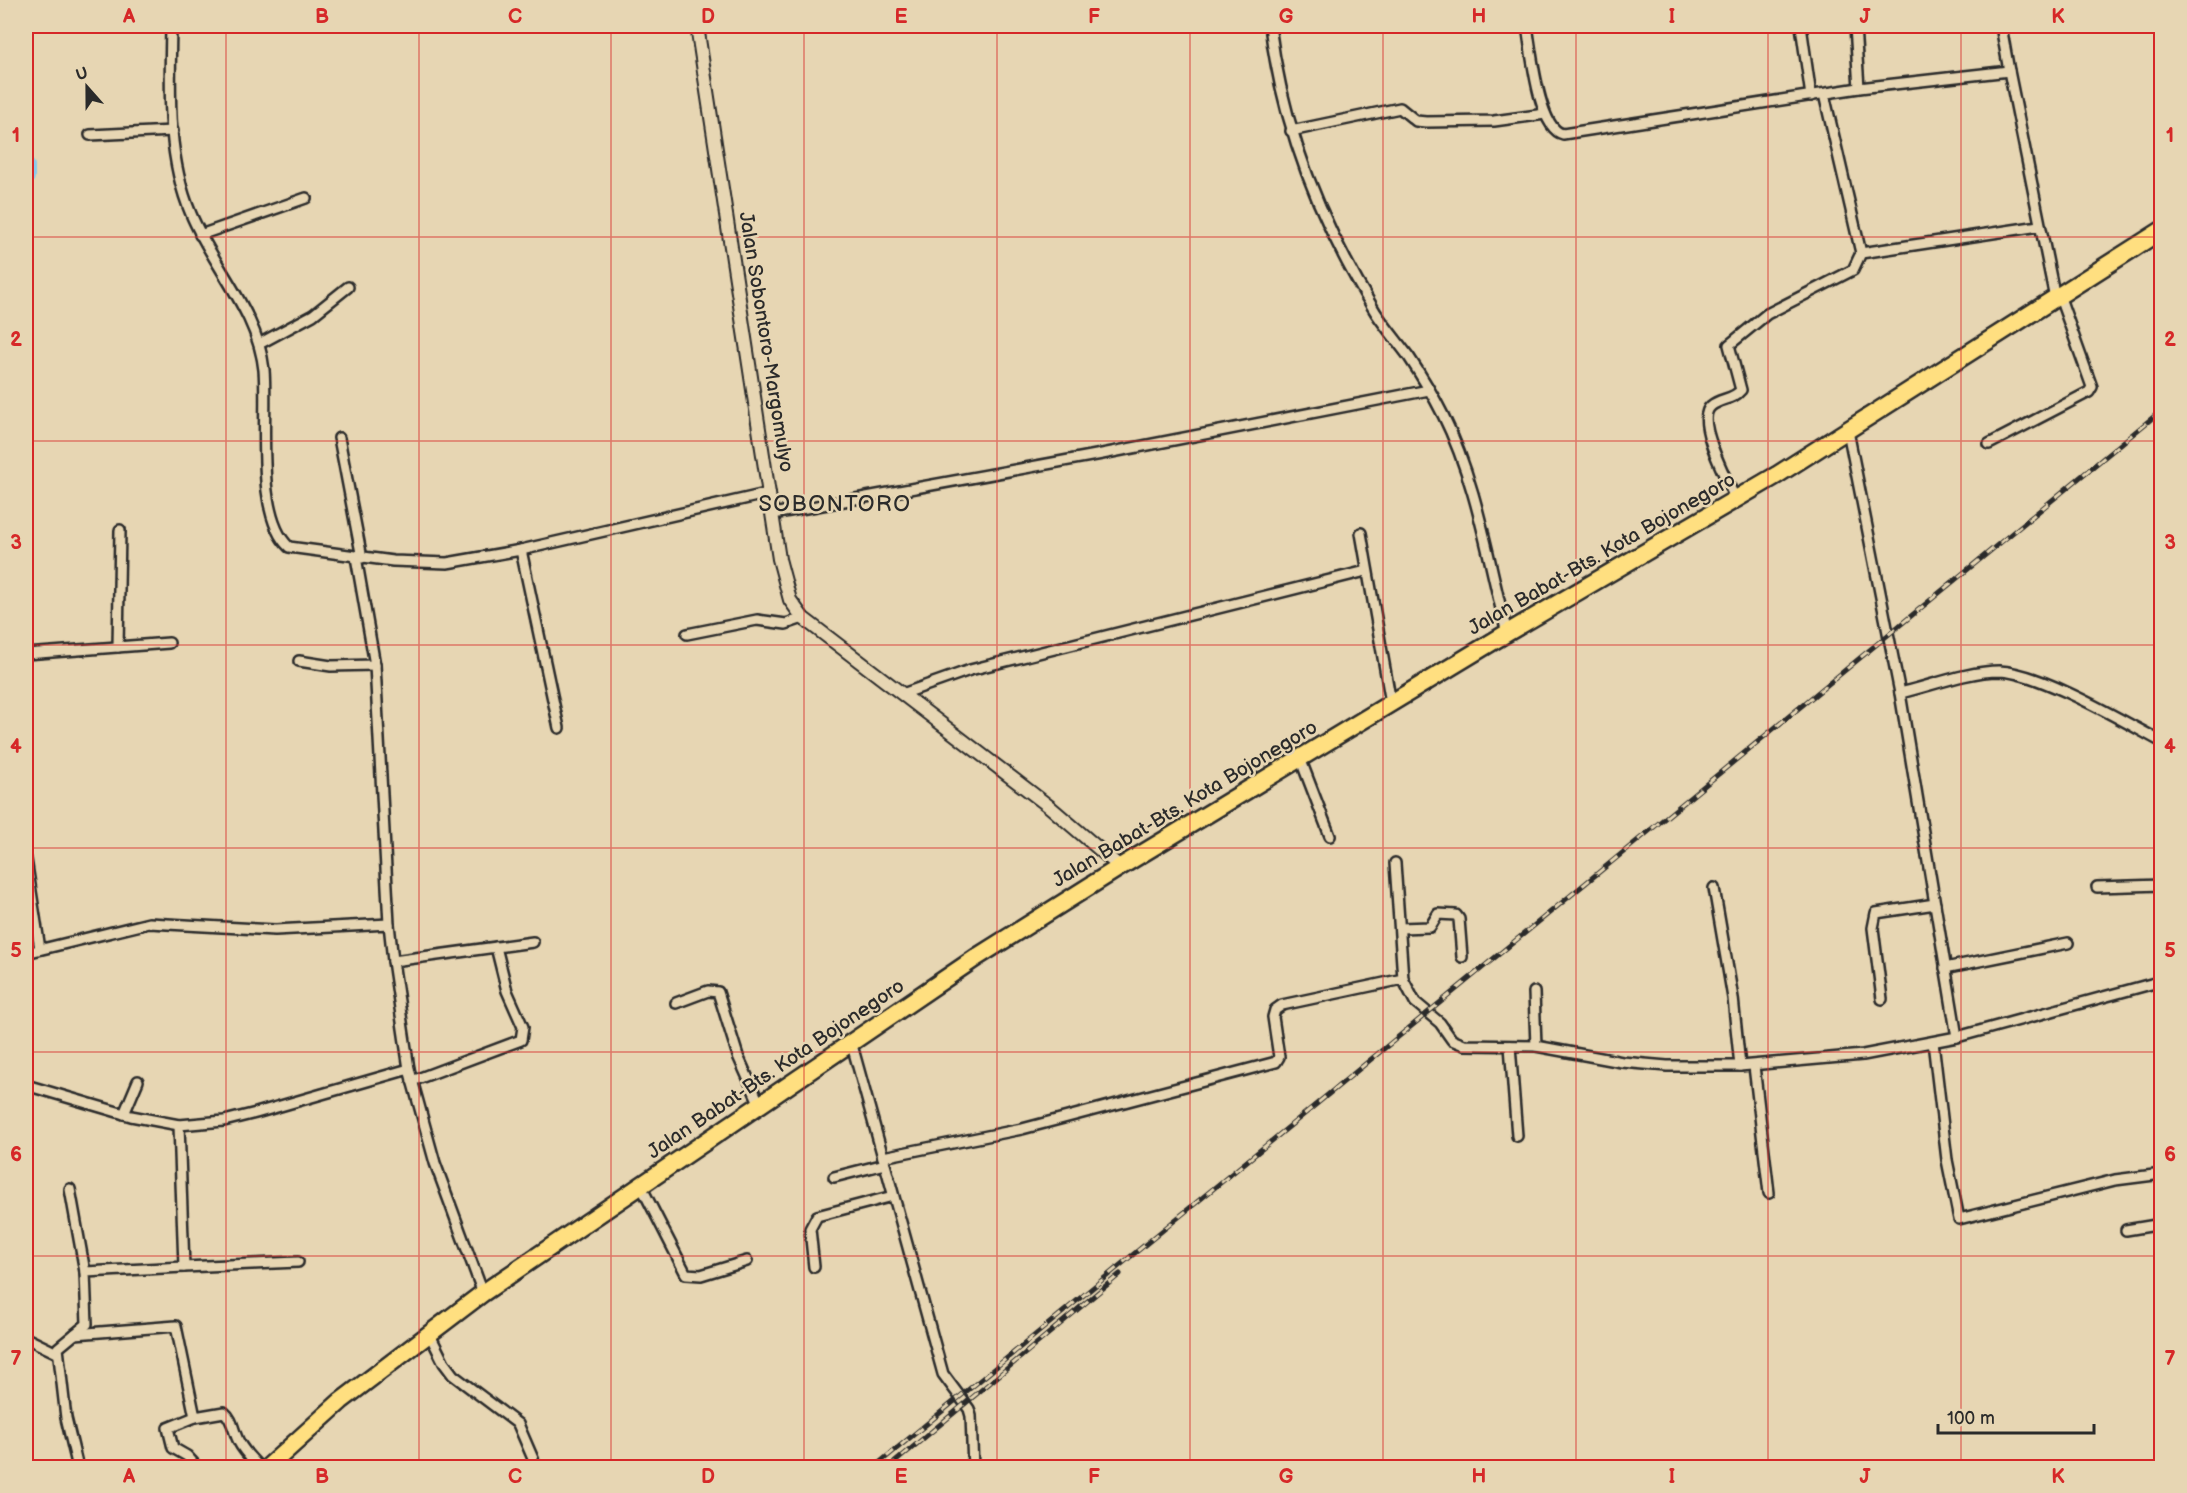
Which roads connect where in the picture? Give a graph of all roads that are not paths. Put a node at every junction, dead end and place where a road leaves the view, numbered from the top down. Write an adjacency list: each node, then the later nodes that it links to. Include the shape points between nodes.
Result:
1 (171, 26): 13 (street)
2 (696, 26): 28 (street, Jalan Sobontoro-Margomulyo)
3 (1270, 26): 14 (street)
4 (1527, 26): 12 (street)
5 (1801, 26): 11 (street)
6 (1855, 26): 9 (street)
7 (2001, 26): 8 (street)
8 (2009, 71): 9 (street); 17 (street)
9 (1859, 88): 10 (street)
10 (1824, 94): 11 (street); 20 (street)
11 (1811, 96): 12 (street, via 1563,134 1552,129)
12 (1545, 114): 14 (street, via 1494,121 1426,122 1416,121 1400,108)
13 (173, 130): 15 (street); 19 (street, via 182,189)
14 (1291, 131): 24 (street, via 1338,246 1377,315)
15 (90, 135)
16 (306, 198): 19 (street)
17 (2039, 226): 20 (street); 22 (street)
18 (2162, 230): 22 (highway, Jalan Babat-Bts. Kota Bojonegoro)
19 (200, 235): 23 (street, via 229,282)
20 (1861, 252): 29 (street, via 1852,270 1767,314 1728,346 1741,390 1711,406 1706,427)
21 (348, 286): 23 (street, via 313,315)
22 (2057, 296): 25 (highway, Jalan Babat-Bts. Kota Bojonegoro); 27 (street, via 2092,387)
23 (259, 344): 34 (street, via 264,378 268,500 278,532 291,549)
24 (1429, 390): 30 (street); 37 (street, via 1456,443 1470,482)
25 (1848, 430): 29 (highway, Jalan Babat-Bts. Kota Bojonegoro); 45 (street)
26 (339, 438): 34 (street)
27 (1989, 444)
28 (770, 493): 30 (street, Jalan Sobontoro-Margomulyo); 33 (street)
29 (1736, 500): 37 (highway, Jalan Babat-Bts. Kota Bojonegoro)
30 (772, 514): 36 (street, Jalan Sobontoro-Margomulyo, via 786,591)
31 (120, 530): 40 (street)
32 (1361, 532): 35 (street)
33 (521, 550): 34 (street, via 437,564); 47 (street)
34 (359, 558): 43 (street)
35 (1366, 571): 44 (street, via 970,670); 46 (street)
36 (804, 618): 38 (street, via 786,624 757,620); 44 (street, Jalan Sobontoro-Margomulyo)
37 (1507, 633): 46 (highway, Jalan Babat-Bts. Kota Bojonegoro)
38 (687, 634)
39 (169, 643): 40 (street)
40 (118, 647): 41 (street)
41 (26, 654)
42 (299, 661): 43 (street, via 332,666)
43 (375, 665): 58 (street)
44 (905, 693): 53 (street, Jalan Sobontoro-Margomulyo)
45 (1900, 693): 48 (street, via 1982,674 2016,672); 57 (street)
46 (1391, 703): 49 (highway, Jalan Babat-Bts. Kota Bojonegoro)
47 (559, 728)
48 (2162, 742)
49 (1300, 758): 50 (street); 53 (highway, Jalan Babat-Bts. Kota Bojonegoro)
50 (1330, 836)
51 (26, 859): 63 (street)
52 (1395, 863): 59 (street)
53 (1120, 867): 75 (highway, Jalan Babat-Bts. Kota Bojonegoro, via 977,957)
54 (2162, 885): 55 (street)
55 (2097, 887)
56 (1714, 888): 78 (street)
57 (1935, 904): 67 (street); 71 (street, via 1876,913 1873,928)
58 (389, 924): 63 (street, via 275,930 148,922); 66 (street)
59 (1400, 928): 65 (street, via 1430,927 1438,914 1456,915); 68 (street)
60 (533, 942): 62 (street)
61 (2068, 943): 67 (street)
62 (496, 947): 66 (street); 82 (street, via 507,991 523,1027 520,1040)
63 (40, 950): 64 (street)
64 (26, 953)
65 (1462, 957)
66 (393, 961): 80 (street)
67 (1945, 968): 73 (street)
68 (1403, 979): 76 (street, via 1415,1002 1458,1044); 88 (street, via 1282,1005 1273,1017 1279,1057 1276,1062)
69 (2162, 981): 73 (street)
70 (1534, 992): 77 (street)
71 (1882, 999)
72 (676, 1003): 84 (street, via 708,991 718,992 738,1056)
73 (1957, 1037): 74 (street)
74 (1933, 1042): 79 (street, via 1863,1055); 89 (street, via 1947,1160 1959,1219 2115,1180)
75 (852, 1045): 84 (highway, Jalan Babat-Bts. Kota Bojonegoro); 88 (street)
76 (1510, 1046): 77 (street); 87 (street)
77 (1536, 1046): 78 (street, via 1622,1062)
78 (1740, 1066): 79 (street)
79 (1754, 1066): 93 (street)
80 (409, 1069): 82 (street); 86 (street, via 224,1121)
81 (138, 1081): 85 (street)
82 (412, 1081): 102 (street, via 435,1163)
83 (26, 1085): 85 (street)
84 (760, 1105): 91 (highway, Jalan Babat-Bts. Kota Bojonegoro)
85 (124, 1114): 86 (street)
86 (179, 1125): 99 (street)
87 (1516, 1136)
88 (884, 1161): 90 (street); 94 (street)
89 (2162, 1174)
90 (834, 1177)
91 (641, 1186): 97 (street, via 686,1274 701,1275); 102 (highway, Jalan Babat-Bts. Kota Bojonegoro)
92 (70, 1189): 101 (street)
93 (1769, 1193)
94 (893, 1196): 100 (street, via 817,1216 810,1229); 113 (street, via 943,1374 971,1416)
95 (2162, 1224): 96 (street)
96 (2126, 1230)
97 (747, 1261)
98 (298, 1262): 99 (street)
99 (184, 1267): 101 (street)
100 (814, 1267)
101 (85, 1272): 104 (street, via 87,1322)
102 (483, 1293): 103 (highway, Jalan Babat-Bts. Kota Bojonegoro)
103 (429, 1333): 111 (highway, Jalan Babat-Bts. Kota Bojonegoro, via 341,1401); 112 (street, via 453,1375 518,1424)
104 (75, 1335): 106 (street, via 60,1344); 107 (street, via 176,1326)
105 (26, 1338): 106 (street)
106 (57, 1353): 108 (street)
107 (195, 1417): 109 (street, via 168,1428 168,1433 173,1448); 110 (street, via 224,1412 230,1416 238,1441)
108 (78, 1467)
109 (198, 1467)
110 (260, 1467)
111 (267, 1467)
112 (537, 1467)
113 (973, 1467)

